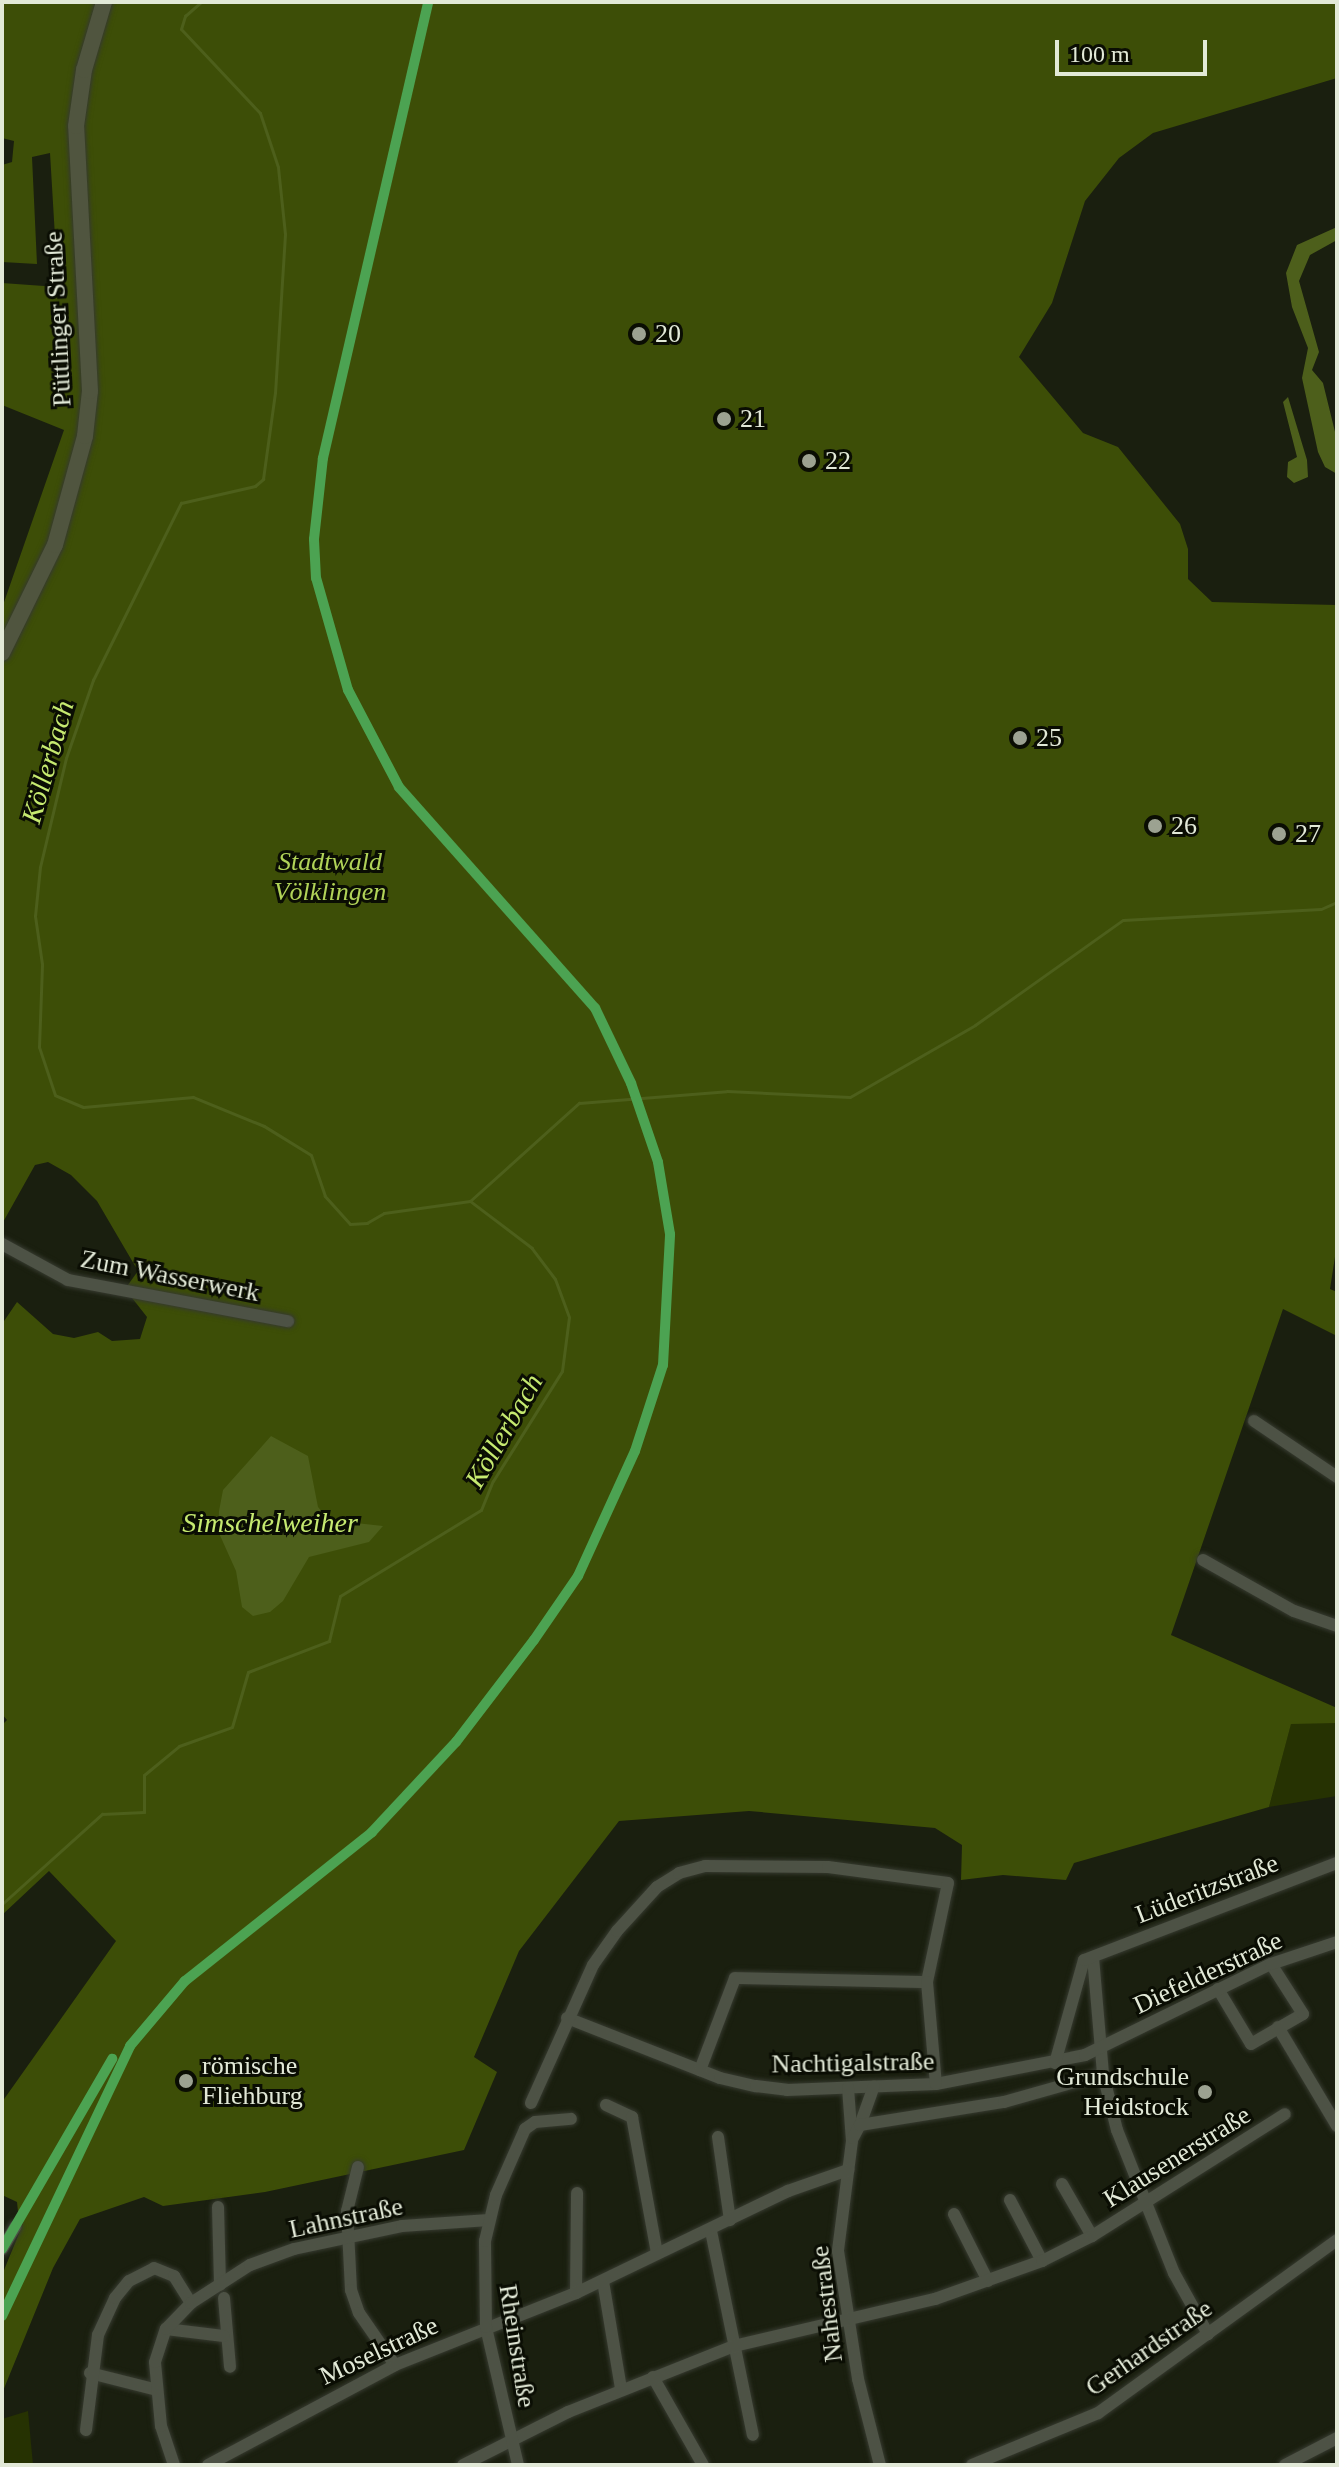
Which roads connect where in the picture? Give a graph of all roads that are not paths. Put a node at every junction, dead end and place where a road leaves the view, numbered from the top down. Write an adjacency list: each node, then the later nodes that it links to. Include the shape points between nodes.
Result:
1 (104, 2): 2 (main road, Püttlinger Straße, via 84,70 75,157 90,391 85,436 55,545)
2 (2, 653)
3 (2, 1244): 4 (street, Zum Wasserwerk, via 68,1280)
4 (288, 1321)
5 (1254, 1421): 6 (street)
6 (1337, 1477)
7 (1203, 1560): 8 (street, via 1280,1604)
8 (1337, 1626)
9 (1337, 1863): 11 (street, Lüderitzstraße)
10 (1337, 1942): 12 (street, Diefelderstraße)
11 (1093, 1957): 17 (street); 18 (street, via 1084,1960 1077,1976)
12 (1271, 1964): 14 (street, Diefelderstraße); 16 (street, via 1303,2014)
13 (927, 1982): 15 (street, via 948,1883 828,1867 705,1866 679,1873 657,1887 617,1931); 19 (street, via 735,1978); 21 (street)
14 (1218, 1989): 16 (street, via 1251,2044); 17 (street, Diefelderstraße)
15 (567, 2018): 19 (street, Nachtigalstraße); 24 (street)
16 (1278, 2027): 29 (street)
17 (1099, 2048): 18 (street, Nachtigalstraße); 20 (street)
18 (1055, 2063): 21 (street, Nachtigalstraße)
19 (700, 2070): 23 (street, Nachtigalstraße, via 787,2090)
20 (1103, 2074): 28 (street, via 1004,2102); 37 (street)
21 (936, 2084): 22 (street, Nachtigalstraße)
22 (874, 2086): 23 (street, Nachtigalstraße); 28 (street)
23 (848, 2088): 31 (street, Nahestraße)
24 (531, 2103)
25 (606, 2105): 48 (street, via 632,2117)
26 (1285, 2114): 37 (street, Klausenerstraße)
27 (571, 2119): 40 (street, Rheinstraße, via 535,2122 518,2142)
28 (860, 2125): 31 (street)
29 (1337, 2126)
30 (718, 2137): 41 (street)
31 (852, 2141): 33 (street, Nahestraße)
32 (358, 2167): 44 (street, via 347,2211)
33 (848, 2170): 41 (street, Moselstraße); 55 (street, Nahestraße, via 838,2251)
34 (1062, 2184): 45 (street, Klausenerstraße)
35 (577, 2193): 53 (street)
36 (1010, 2200): 49 (street)
37 (1144, 2204): 45 (street, Klausenerstraße); 58 (street)
38 (218, 2207): 52 (street)
39 (954, 2214): 51 (street)
40 (489, 2220): 44 (street, Lahnstraße); 56 (street, Rheinstraße)
41 (730, 2220): 43 (street, Moselstraße)
42 (15, 2227): 47 (street)
43 (711, 2231): 48 (street, Moselstraße); 60 (street)
44 (348, 2236): 52 (street, Lahnstraße, via 250,2265); 61 (street, via 355,2302)
45 (1092, 2236): 49 (street, Klausenerstraße)
46 (1337, 2240): 58 (street, Gerhardstraße)
47 (2, 2249)
48 (657, 2253): 50 (street, Moselstraße)
49 (1042, 2261): 51 (street, Klausenerstraße)
50 (603, 2281): 53 (street, Moselstraße); 65 (street)
51 (988, 2281): 55 (street, Klausenerstraße)
52 (222, 2292): 54 (street, Lahnstraße); 59 (street)
53 (576, 2293): 56 (street, Moselstraße)
54 (191, 2303): 57 (street, Lahnstraße); 63 (street, via 164,2270 141,2273 115,2298 98,2335)
55 (847, 2318): 60 (street, Klausenerstraße); 76 (street, Nahestraße)
56 (486, 2327): 61 (street, Moselstraße); 70 (street, Rheinstraße)
57 (166, 2329): 59 (street); 66 (street, Lahnstraße, via 155,2362)
58 (1208, 2334): 77 (street, Gerhardstraße, via 1098,2413)
59 (224, 2336): 62 (street)
60 (734, 2346): 64 (street, Klausenerstraße); 68 (street)
61 (395, 2365): 72 (street, Moselstraße)
62 (230, 2367)
63 (90, 2373): 66 (street); 67 (street)
64 (653, 2377): 65 (street, Klausenerstraße); 75 (street)
65 (621, 2389): 70 (street, Klausenerstraße)
66 (157, 2390): 71 (street, Lahnstraße)
67 (86, 2430)
68 (753, 2435)
69 (1337, 2438): 78 (street)
70 (509, 2440): 73 (street, Klausenerstraße); 74 (street, Rheinstraße)
71 (174, 2465)
72 (208, 2465)
73 (463, 2465)
74 (518, 2465)
75 (703, 2465)
76 (880, 2465)
77 (972, 2465)
78 (1285, 2465)

